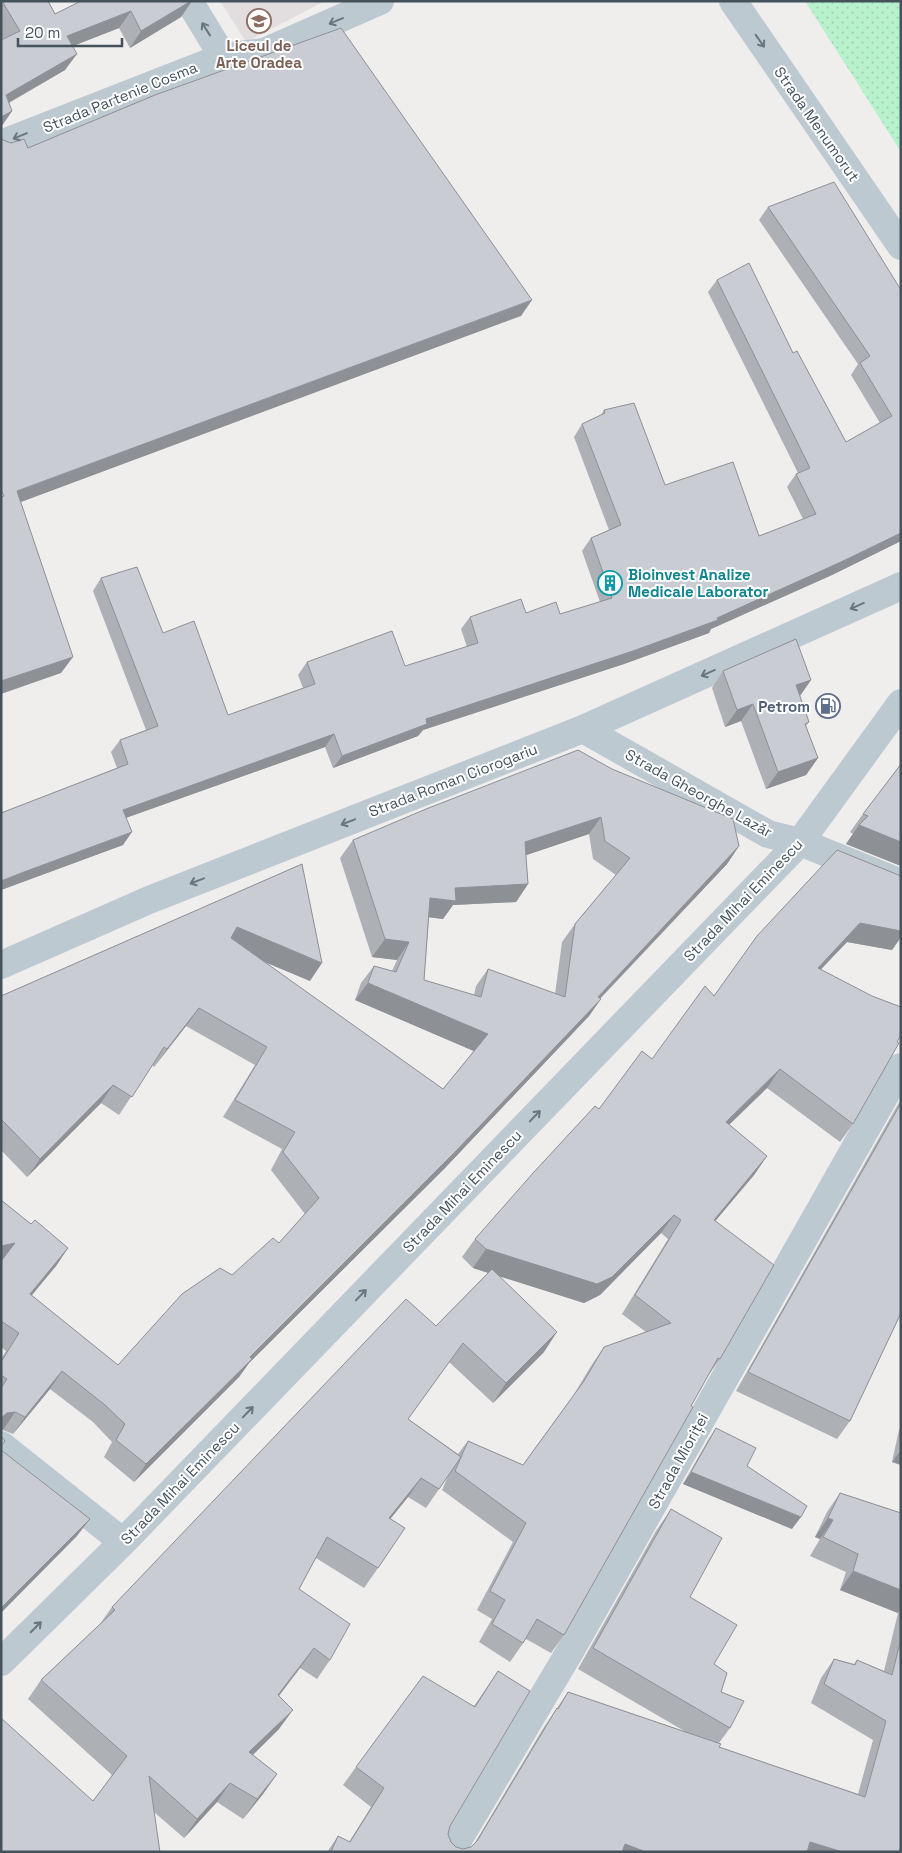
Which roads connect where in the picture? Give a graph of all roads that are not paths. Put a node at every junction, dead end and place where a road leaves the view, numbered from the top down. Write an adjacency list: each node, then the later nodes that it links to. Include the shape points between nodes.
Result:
1 (189, 1): 4 (street, one-way to 1)
2 (380, 1): 4 (street, Strada Partenie Cosma, one-way to 4, via 264,52)
3 (733, 1): 6 (street, Strada Menumorut, one-way to 6)
4 (223, 56): 5 (street, Strada Partenie Cosma, one-way to 5)
5 (1, 144)
6 (890, 216): 7 (street, Strada Menumorut)
7 (901, 246)
8 (900, 587): 10 (street, Strada Roman Ciorogariu, one-way to 10)
9 (901, 703): 11 (street, Strada Mihai Eminescu)
10 (583, 729): 11 (street, Strada Gheorghe Lazăr, via 768,834); 13 (street, Strada Roman Ciorogariu, one-way to 13, via 149,900)
11 (800, 842): 12 (street, Strada Gheorghe Lazăr); 16 (street, Strada Mihai Eminescu, one-way to 11)
12 (901, 883)
13 (1, 965)
14 (901, 1067): 18 (street, Strada Mioriței, via 569,1654)
15 (1, 1445): 16 (street)
16 (123, 1542): 17 (street, Strada Mihai Eminescu, one-way to 16)
17 (1, 1662)
18 (451, 1852)

